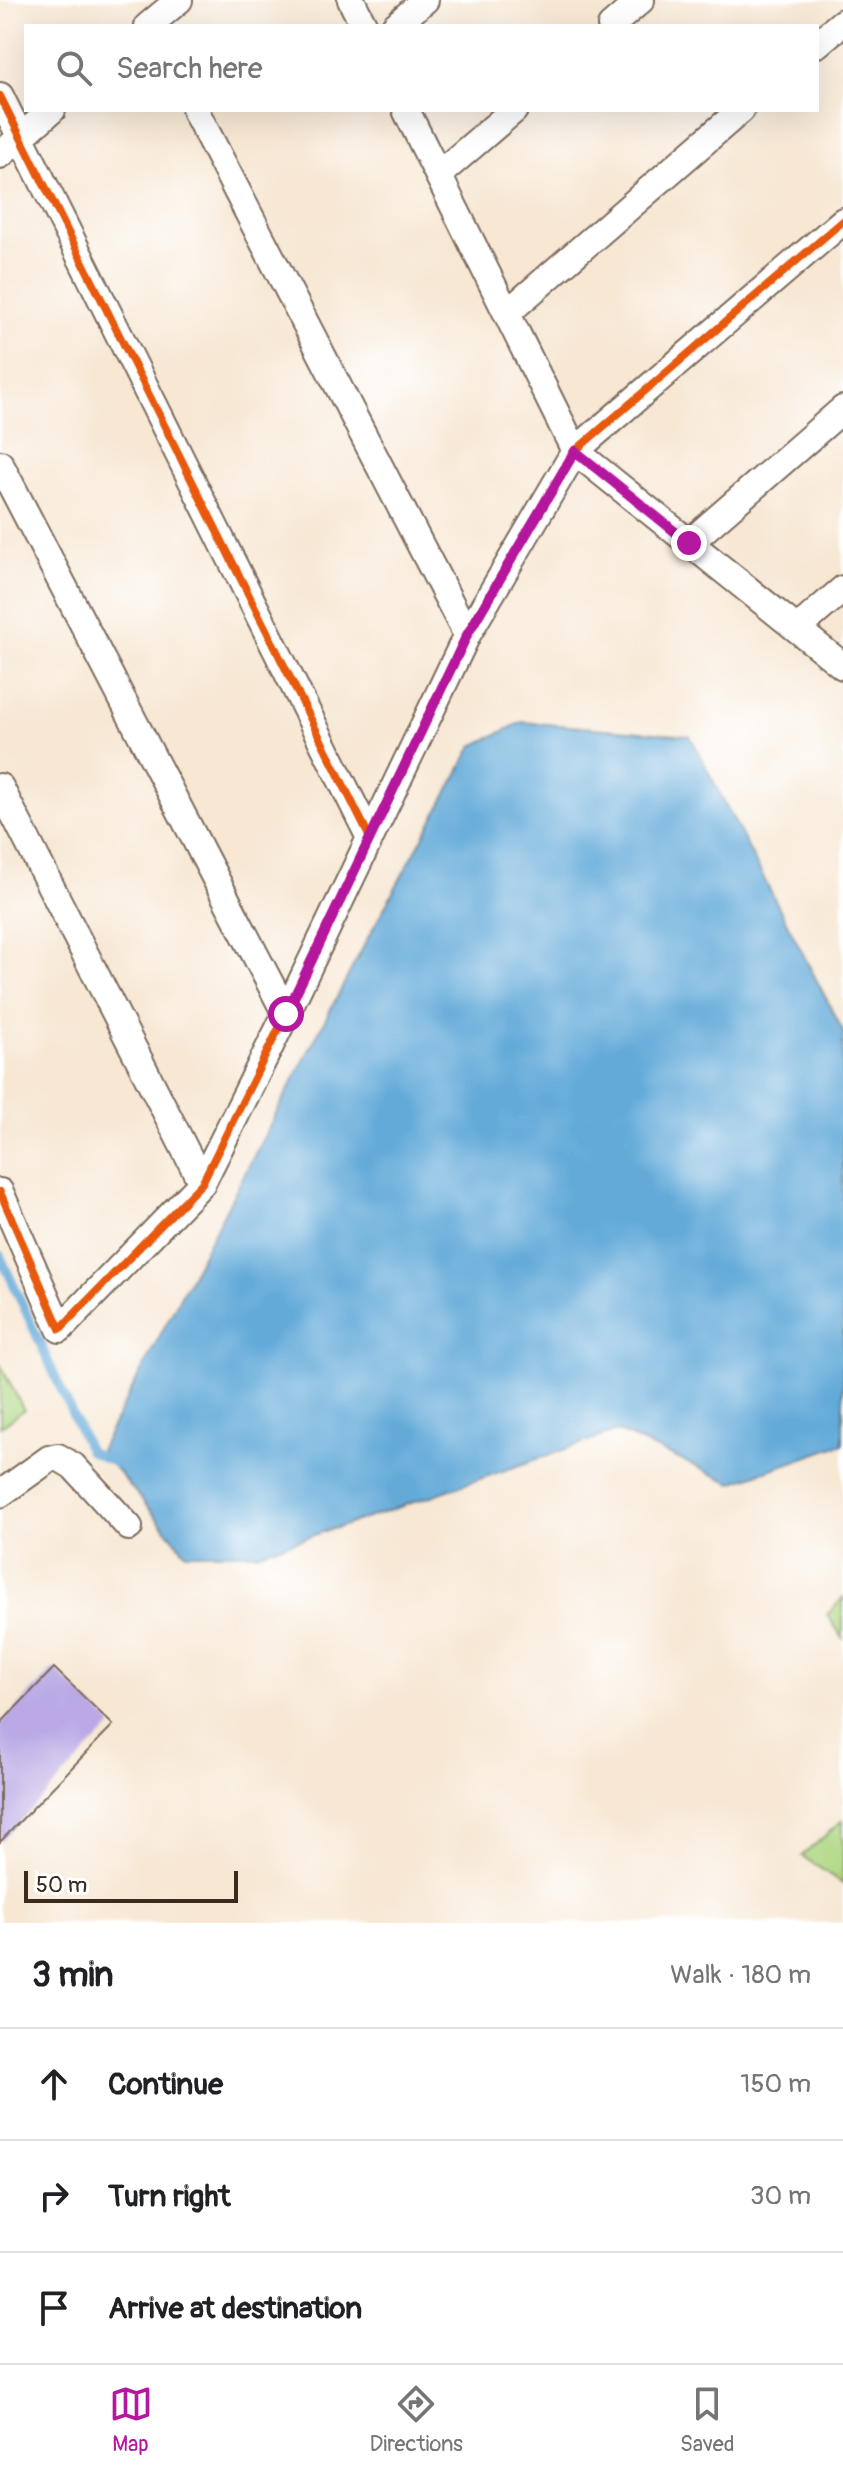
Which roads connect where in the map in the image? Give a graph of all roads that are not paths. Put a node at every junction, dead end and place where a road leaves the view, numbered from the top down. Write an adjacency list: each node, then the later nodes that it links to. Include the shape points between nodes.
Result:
1 (139, 0): 7 (street)
2 (179, 0): 8 (street)
3 (351, 0): 9 (street)
4 (425, 0): 10 (street)
5 (641, 0): 11 (street)
6 (843, 22): 12 (street)
7 (150, 24)
8 (151, 24)
9 (363, 24)
10 (397, 24)
11 (613, 24)
12 (819, 42)
13 (0, 96): 19 (street)
14 (50, 112): 19 (street)
15 (196, 112): 30 (street)
16 (407, 112): 21 (street)
17 (512, 112): 21 (street)
18 (739, 112): 23 (street)
19 (21, 137): 20 (street); 33 (street)
20 (0, 155)
21 (438, 175): 23 (street)
22 (843, 221): 25 (street)
23 (507, 313): 25 (street)
24 (843, 409): 27 (street)
25 (575, 451): 27 (street); 30 (street)
26 (0, 464): 34 (street)
27 (689, 543): 29 (street)
28 (843, 589): 29 (street)
29 (797, 629): 31 (street)
30 (467, 635): 33 (street)
31 (843, 666)
32 (0, 787): 35 (street)
33 (370, 838): 34 (street)
34 (286, 1014): 35 (street)
35 (202, 1183): 36 (street, via 60,1329)
36 (0, 1192)
37 (0, 1494): 38 (street, via 58,1457 73,1466)
38 (129, 1527)

